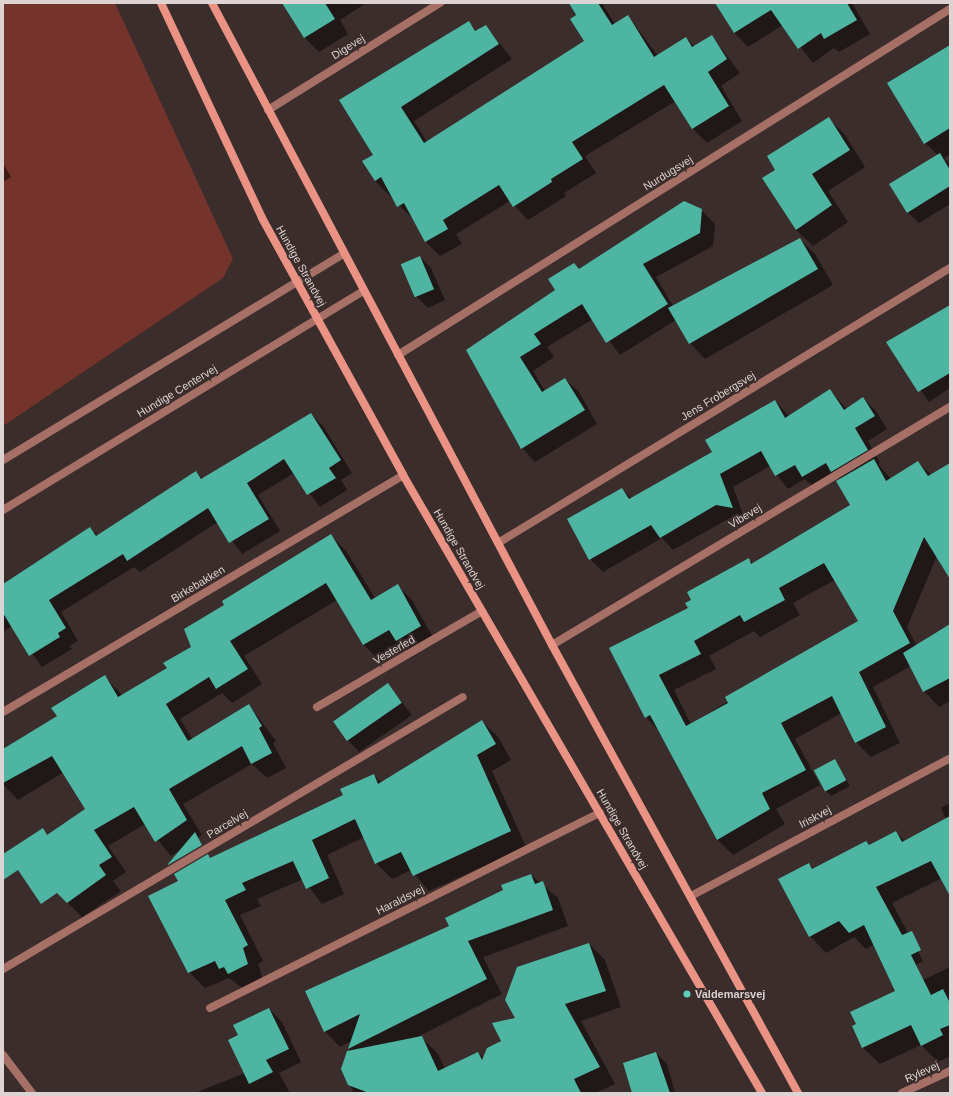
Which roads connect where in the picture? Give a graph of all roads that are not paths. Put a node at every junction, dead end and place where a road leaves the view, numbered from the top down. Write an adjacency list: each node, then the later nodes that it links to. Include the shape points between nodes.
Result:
1 (161, 3): 8 (main road, Hundige Strandvej, via 262,218)
2 (212, 3): 5 (main road)
3 (440, 3): 5 (street, Digevej)
4 (950, 9): 11 (street, Nurdugsvej)
5 (268, 110): 6 (main road)
6 (343, 254): 8 (street); 9 (main road)
7 (950, 268): 16 (street, Jens Frobergsvej)
8 (297, 281): 10 (main road, Hundige Strandvej); 13 (street)
9 (362, 292): 10 (street, Hundige Centervej); 11 (main road)
10 (318, 318): 14 (main road, Hundige Strandvej); 15 (street, Hundige Centervej)
11 (398, 355): 16 (main road)
12 (950, 407): 18 (street, Vibevej)
13 (3, 460)
14 (403, 475): 17 (main road, Hundige Strandvej); 21 (street, Birkebakken)
15 (3, 510)
16 (498, 543): 18 (main road)
17 (482, 611): 20 (street, Vesterled); 23 (main road, Hundige Strandvej)
18 (552, 645): 24 (main road)
19 (463, 697): 25 (street, Parcelvej)
20 (317, 707)
21 (3, 712)
22 (950, 758): 24 (street, Iriskvej)
23 (600, 813): 26 (street, Haraldsvej); 30 (main road, Hundige Strandvej)
24 (690, 896): 31 (main road)
25 (3, 969)
26 (210, 1008)
27 (3, 1056): 29 (street)
28 (950, 1071): 32 (street, Rylevej)
29 (32, 1093)
30 (762, 1093)
31 (798, 1093)
32 (902, 1093)

